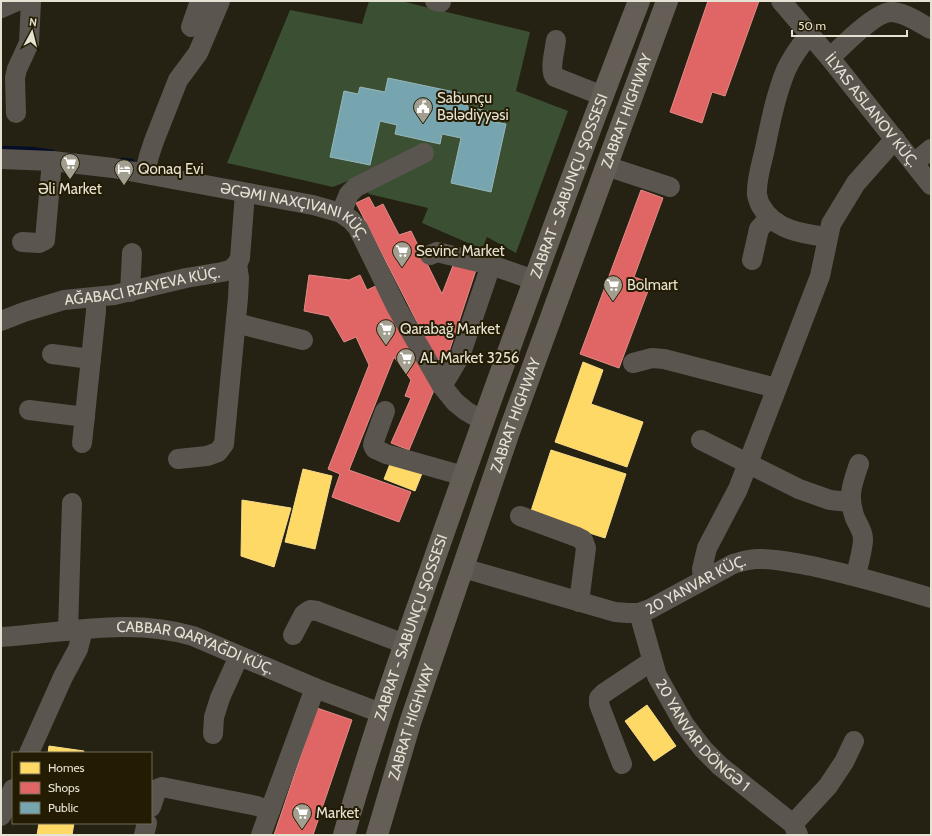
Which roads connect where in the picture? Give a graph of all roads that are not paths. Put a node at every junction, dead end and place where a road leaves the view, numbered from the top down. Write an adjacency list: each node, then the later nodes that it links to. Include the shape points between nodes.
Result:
1 (17, 1): 9 (street)
2 (31, 1): 17 (street, via 28,42 15,78)
3 (200, 1): 10 (street)
4 (220, 1): 25 (street, via 198,53 178,80 154,141)
5 (629, 1): 14 (street)
6 (639, 1): 14 (main road, ZABRAT - SABUNÇU ŞOSSESI)
7 (667, 1): 24 (main road, ZABRAT HIGHWAY)
8 (781, 1): 12 (street, İLYAS ASLANOV KÜÇ.)
9 (1, 8)
10 (191, 27)
11 (931, 29): 15 (street, via 901,14 890,12 880,15 850,38)
12 (810, 35): 15 (street, İLYAS ASLANOV KÜÇ.); 30 (street, via 795,53 776,99 757,195 760,206)
13 (556, 40): 16 (street, via 552,74)
14 (623, 43): 16 (main road, ZABRAT - SABUNÇU ŞOSSESI)
15 (830, 58): 18 (street, İLYAS ASLANOV KÜÇ.)
16 (603, 96): 38 (main road, ZABRAT - SABUNÇU ŞOSSESI)
17 (16, 113)
18 (895, 139): 23 (street, İLYAS ASLANOV KÜÇ.); 31 (street, via 856,183 830,224)
19 (931, 149): 23 (street)
20 (424, 153): 29 (street, via 356,188 350,194)
21 (1, 159): 22 (street)
22 (52, 162): 25 (street); 32 (street, via 45,240 39,243)
23 (914, 163): 26 (street, İLYAS ASLANOV KÜÇ.)
24 (606, 166): 27 (street); 53 (main road, ZABRAT HIGHWAY)
25 (145, 173): 28 (street)
26 (931, 185)
27 (670, 187)
28 (245, 193): 29 (street, via 313,205); 36 (street, via 240,258)
29 (341, 213): 47 (street, via 351,220 362,236 397,308)
30 (769, 218): 31 (street, via 798,232); 35 (street, via 759,229)
31 (827, 237): 48 (street, via 826,254 820,276)
32 (22, 242)
33 (132, 253): 39 (street)
34 (430, 255): 37 (street, via 437,252)
35 (752, 260)
36 (237, 264): 39 (street, via 230,270); 42 (street, via 239,278)
37 (491, 265): 38 (street); 47 (street, via 460,356)
38 (534, 280): 52 (main road, ZABRAT - SABUNÇU ŞOSSESI)
39 (130, 292): 40 (street)
40 (96, 297): 41 (street, via 64,300); 45 (street)
41 (1, 321)
42 (236, 323): 43 (street); 56 (street, via 224,444 218,452 207,456)
43 (303, 340)
44 (52, 354): 45 (street)
45 (91, 359): 51 (street)
46 (634, 363): 48 (street, via 652,358 664,360)
47 (442, 386): 52 (street, via 455,402)
48 (776, 388): 58 (street)
49 (29, 410): 51 (street)
50 (385, 411): 59 (street, via 374,441 375,449)
51 (84, 417): 55 (street)
52 (483, 421): 53 (main road); 59 (main road, ZABRAT - SABUNÇU ŞOSSESI)
53 (509, 432): 63 (main road, ZABRAT HIGHWAY)
54 (701, 440): 58 (street)
55 (82, 443)
56 (178, 459)
57 (859, 464): 61 (street, via 850,492)
58 (748, 465): 61 (street, via 816,496); 65 (street, via 732,503 707,548 702,569)
59 (464, 476): 72 (main road, ZABRAT - SABUNÇU ŞOSSESI)
60 (72, 502): 69 (street)
61 (850, 502): 64 (street, via 863,540)
62 (520, 516): 67 (street, via 583,540 586,548)
63 (463, 568): 67 (street, 20 YANVAR KÜÇ.); 90 (main road, ZABRAT HIGHWAY, via 410,723)
64 (856, 576): 65 (street, 20 YANVAR KÜÇ., via 790,562 756,558 733,564); 66 (street, 20 YANVAR KÜÇ.)
65 (703, 580): 68 (street, 20 YANVAR KÜÇ., via 661,604)
66 (931, 598)
67 (579, 602): 68 (street, 20 YANVAR KÜÇ., via 615,612)
68 (639, 613): 74 (street, 20 YANVAR DÖNGƏ 1)
69 (75, 630): 71 (street); 73 (street, via 134,626 175,631); 79 (street, via 78,649)
70 (293, 635): 72 (street, via 304,614 310,610)
71 (1, 637)
72 (405, 644): 76 (main road, ZABRAT - SABUNÇU ŞOSSESI)
73 (239, 656): 75 (street); 77 (street, via 218,704)
74 (652, 661): 80 (street, via 599,698); 86 (street, 20 YANVAR DÖNGƏ 1, via 657,676 684,724 703,749)
75 (315, 688): 76 (street); 83 (street)
76 (381, 714): 89 (main road, ZABRAT - SABUNÇU ŞOSSESI)
77 (213, 734)
78 (854, 741): 86 (street, via 844,762)
79 (29, 752)
80 (622, 764)
81 (12, 791): 84 (street)
82 (152, 804): 83 (street, via 157,789 162,787 257,806)
83 (270, 811): 88 (street)
84 (1, 816)
85 (147, 824): 87 (street)
86 (796, 830)
87 (144, 835)
88 (261, 835)
89 (344, 835)
90 (378, 835)

